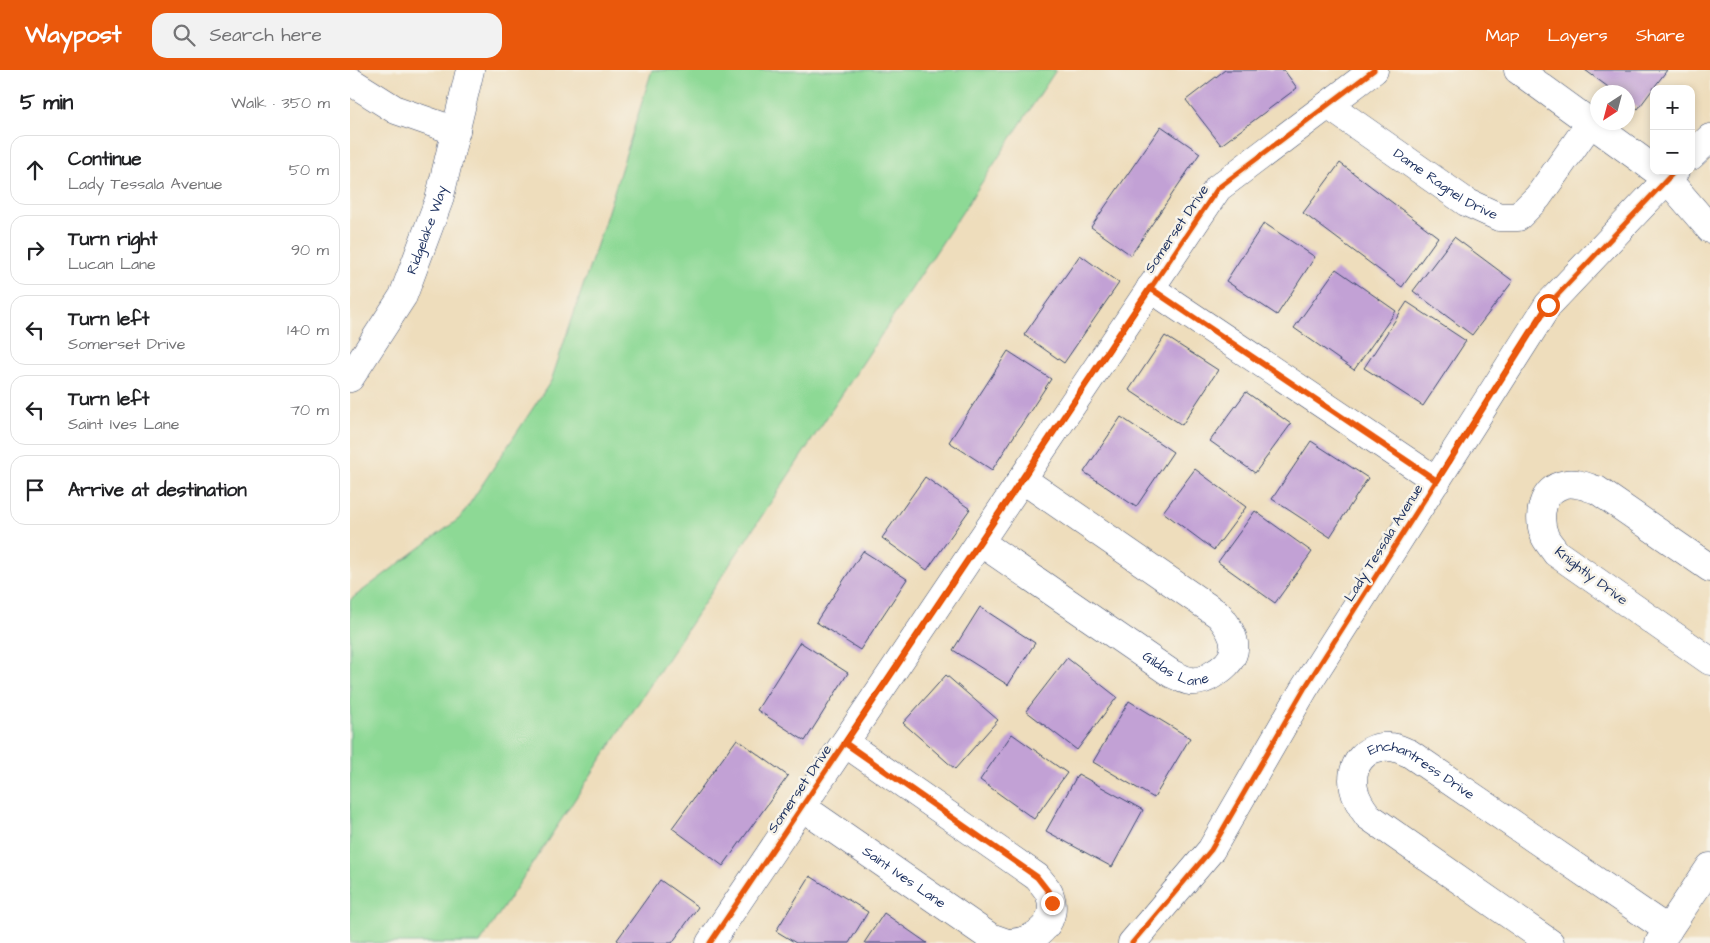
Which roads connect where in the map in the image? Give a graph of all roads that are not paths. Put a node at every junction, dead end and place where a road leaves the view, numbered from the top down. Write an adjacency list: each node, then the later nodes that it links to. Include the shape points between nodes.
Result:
1 (470, 70): 9 (street, Ridgelake Way)
2 (1374, 70): 5 (street, Somerset Drive)
3 (1518, 70): 6 (street)
4 (350, 80): 9 (street, via 396,110)
5 (1328, 105): 7 (street, Dame Ragnel Drive, via 1466,202 1499,217 1518,217 1538,197); 16 (street, Somerset Drive, via 1218,188)
6 (1590, 121)
7 (1590, 123)
8 (1603, 130): 12 (street)
9 (456, 131): 17 (street, Ridgelake Way, via 440,200 404,296)
10 (1710, 138): 11 (street)
11 (1695, 152)
12 (1650, 163)
13 (1660, 175): 19 (street, Lady Tessala Avenue, via 1548,305)
14 (1665, 175): 15 (street)
15 (1710, 229)
16 (1150, 288): 18 (street, Somerset Drive); 19 (street)
17 (350, 378)
18 (1022, 479): 20 (street, Somerset Drive); 20 (street, Gildas Lane, via 1219,615 1230,628 1234,654 1223,669 1204,680 1190,681 1172,674)
19 (1437, 481): 30 (street, Lady Tessala Avenue, via 1304,689 1211,850)
20 (980, 542): 23 (street, Somerset Drive)
21 (1710, 568): 22 (street, Knightly Drive, via 1597,490 1580,484 1566,484 1554,488 1546,497 1541,511 1541,526 1556,553)
22 (1710, 661)
23 (845, 743): 24 (street, Somerset Drive); 29 (street, via 1037,877 1048,891 1052,917 1041,932 1022,942)
24 (802, 807): 27 (street, Somerset Drive); 28 (street, Saint Ives Lane, via 990,937)
25 (1710, 867): 26 (street)
26 (1664, 936): 31 (street, Enchantress Drive, via 1409,753 1392,747 1367,751 1358,760 1353,774 1358,802 1368,816)
27 (710, 943)
28 (1007, 943)
29 (1011, 943)
30 (1132, 943)
31 (1550, 943)

